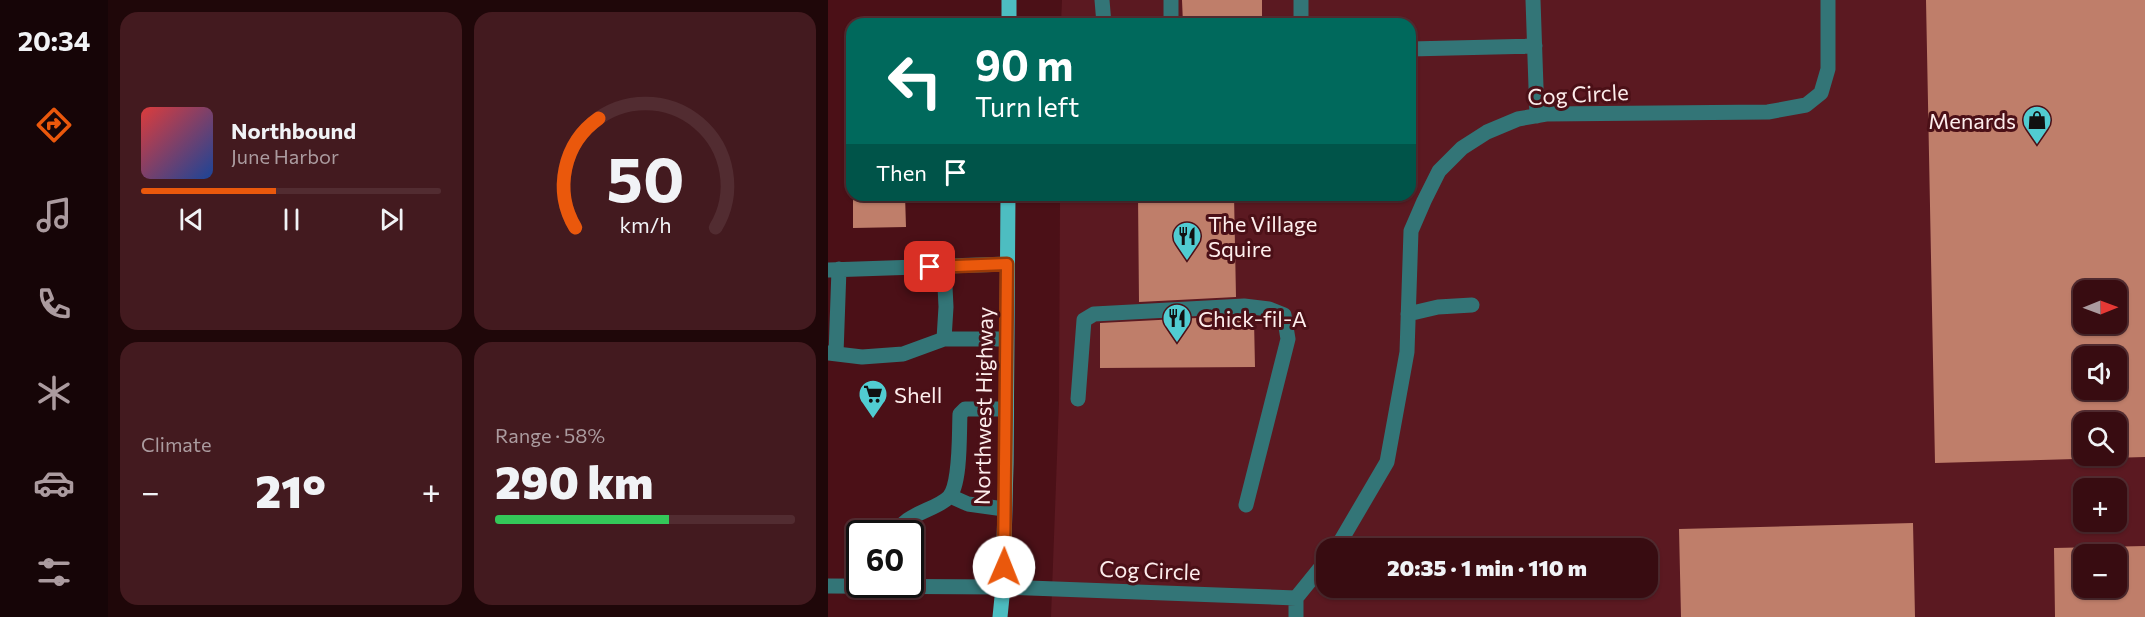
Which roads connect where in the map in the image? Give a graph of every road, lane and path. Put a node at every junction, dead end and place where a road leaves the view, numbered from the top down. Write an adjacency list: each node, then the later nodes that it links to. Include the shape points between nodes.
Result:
1 (1009, 0): 7 (main road)
2 (1102, 0): 8 (street)
3 (1171, 0): 9 (street)
4 (1301, 0): 10 (street)
5 (1533, 0): 11 (street)
6 (1828, 0): 13 (street, Cog Circle, via 1828,69 1821,93 1806,105 1768,112)
7 (1009, 18)
8 (1104, 18)
9 (1171, 18)
10 (1301, 18)
11 (1535, 46): 12 (street); 13 (street)
12 (1416, 49)
13 (1537, 116): 19 (street, Cog Circle, via 1487,132 1462,148 1439,171 1411,231)
14 (1008, 201): 15 (main road, Northwest Highway)
15 (1007, 264): 16 (street); 21 (main road, Northwest Highway)
16 (944, 266): 17 (street); 20 (street)
17 (834, 269): 22 (street)
18 (1472, 305): 19 (street)
19 (1408, 314): 29 (street, Cog Circle, via 1407,352 1387,462)
20 (944, 339): 21 (street); 22 (street, via 903,354 862,357)
21 (1006, 339): 24 (main road, Northwest Highway)
22 (832, 353)
23 (1078, 399): 26 (street, via 1084,320 1094,314 1244,306 1284,315 1288,339)
24 (1006, 409): 25 (street, via 964,409 960,414 957,478); 27 (main road, Northwest Highway)
25 (950, 496): 27 (street, via 969,504); 28 (street)
26 (1246, 505)
27 (1005, 509): 34 (main road, Northwest Highway)
28 (909, 520)
29 (1342, 538)
30 (1316, 573): 35 (street)
31 (924, 585): 34 (street, Cog Circle)
32 (828, 586): 33 (street, Cog Circle)
33 (846, 586)
34 (1003, 586): 35 (street, Cog Circle); 36 (main road, Northwest Highway)
35 (1296, 598): 37 (street)
36 (1000, 617)
37 (1296, 617)

